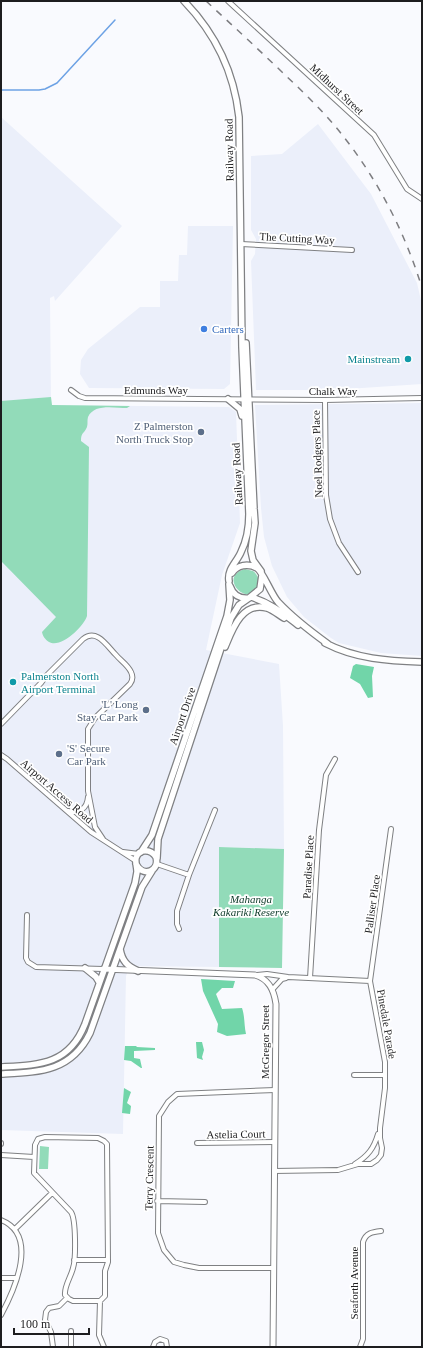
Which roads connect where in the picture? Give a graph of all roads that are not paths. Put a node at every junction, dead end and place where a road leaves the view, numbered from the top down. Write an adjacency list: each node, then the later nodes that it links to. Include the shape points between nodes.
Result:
1 (184, 1): 4 (main road, Railway Road, via 202,21 218,45 234,89 240,133)
2 (228, 1): 3 (street, Midhurst Street, via 374,135 407,189)
3 (422, 199)
4 (241, 244): 5 (street, The Cutting Way); 9 (main road, Railway Road)
5 (352, 250)
6 (71, 390): 8 (street, Edmunds Way, via 85,398)
7 (422, 398): 10 (street, Chalk Way)
8 (228, 399): 9 (street, Edmunds Way); 11 (main road, via 236,404 242,414)
9 (246, 399): 10 (street, Chalk Way); 11 (main road, Railway Road); 13 (main road, Railway Road, via 255,523 251,551 253,560)
10 (325, 400): 12 (street, Noel Rodgers Place, via 326,495 330,520 339,543)
11 (247, 466): 14 (main road, Railway Road, via 248,529 241,552 228,574)
12 (358, 572)
13 (262, 573): 14 (main road, via 247,566 236,568); 15 (main road, via 260,588); 17 (main road, Railway Road, via 278,602 301,624)
14 (229, 582): 15 (main road, via 231,589 238,596); 29 (main road, Airport Drive, via 230,600 227,616 152,835)
15 (250, 597): 16 (main road, Railway Road, via 273,606); 19 (main road, Airport Drive, via 239,605 233,614)
16 (310, 634): 17 (main road, Railway Road); 19 (main road, via 267,608 249,610 236,622)
17 (328, 644): 18 (main road, Railway Road, via 372,659)
18 (422, 662)
19 (213, 675): 31 (main road, Airport Drive, via 158,839)
20 (1, 724): 23 (street, Airport Access Road, via 83,639 90,635 99,638 130,669 132,678 130,684 88,728)
21 (1, 755): 25 (street, Airport Access Road)
22 (335, 759): 42 (street, Paradise Place, via 326,775 319,830)
23 (88, 791): 25 (street, via 88,800 84,808 78,812); 27 (street, Airport Access Road, via 95,827)
24 (215, 810): 32 (street)
25 (68, 811): 27 (street, Airport Access Road)
26 (391, 829): 43 (street, Palliser Place)
27 (103, 840): 28 (street, Airport Access Road)
28 (123, 852): 29 (street, Airport Access Road); 30 (street, Airport Access Road)
29 (140, 853): 30 (main road); 31 (main road, via 148,851 154,854)
30 (136, 863): 31 (main road, via 140,870 146,872 150,872); 37 (main road, via 136,879)
31 (156, 864): 32 (street); 35 (main road, via 142,886)
32 (189, 875): 34 (street, via 177,911 177,924)
33 (27, 916): 36 (street, via 28,962 36,967)
34 (180, 929)
35 (120, 948): 38 (main road); 39 (main road, via 123,961)
36 (85, 968): 37 (street); 44 (main road)
37 (103, 969): 38 (street); 44 (main road)
38 (112, 970): 39 (street); 47 (main road, via 90,1033 78,1051 53,1068)
39 (138, 971): 40 (street)
40 (255, 975): 41 (street, Pinedale Parade); 45 (street, McGregor Street, via 267,981)
41 (288, 977): 42 (street, Pinedale Parade); 45 (street, via 282,979)
42 (310, 978): 43 (street, Pinedale Parade)
43 (370, 981): 49 (street, Pinedale Parade, via 385,1062)
44 (99, 982): 46 (main road, via 82,1031 69,1050 57,1059 42,1064)
45 (272, 990): 50 (street, McGregor Street, via 276,1004)
46 (1, 1067)
47 (1, 1074)
48 (354, 1075): 49 (street)
49 (385, 1075): 51 (street, Pinedale Parade)
50 (275, 1090): 52 (street, McGregor Street); 59 (street, Terry Crescent, via 177,1094 168,1102 160,1116)
51 (380, 1128): 56 (street, Pinedale Parade, via 373,1148 364,1158); 56 (street, Pinedale Parade, via 382,1148 379,1157 371,1164)
52 (275, 1142): 53 (street, Astelia Court); 57 (street, McGregor Street)
53 (197, 1143)
54 (1, 1155): 55 (street)
55 (34, 1157): 58 (street, via 34,1174); 65 (street, via 35,1144 42,1137 98,1138 106,1142)
56 (351, 1166): 57 (street, Pinedale Parade, via 338,1170)
57 (274, 1171): 66 (street, McGregor Street)
58 (52, 1193): 62 (street); 64 (street, via 74,1216)
59 (158, 1201): 60 (street); 66 (street, Terry Crescent, via 158,1233 164,1250 174,1262 199,1268)
60 (205, 1202)
61 (1, 1220): 62 (street)
62 (15, 1229): 68 (street, via 21,1251)
63 (381, 1231): 79 (street, Seaforth Avenue, via 370,1233 363,1242 363,1339)
64 (74, 1260): 65 (street); 69 (street, via 65,1292)
65 (108, 1260): 70 (street, via 105,1271 105,1296)
66 (274, 1268): 78 (street, McGregor Street)
67 (1, 1278): 68 (street)
68 (17, 1278): 71 (street)
69 (67, 1298): 70 (street, via 76,1301); 73 (street, via 59,1306 46,1312)
70 (100, 1301): 75 (street, via 99,1335)
71 (1, 1315)
72 (71, 1331): 74 (street)
73 (53, 1347)
74 (71, 1347)
75 (104, 1347)
76 (153, 1347): 77 (street, via 160,1339 166,1341)
77 (167, 1347)
78 (273, 1347)
79 (360, 1347)

